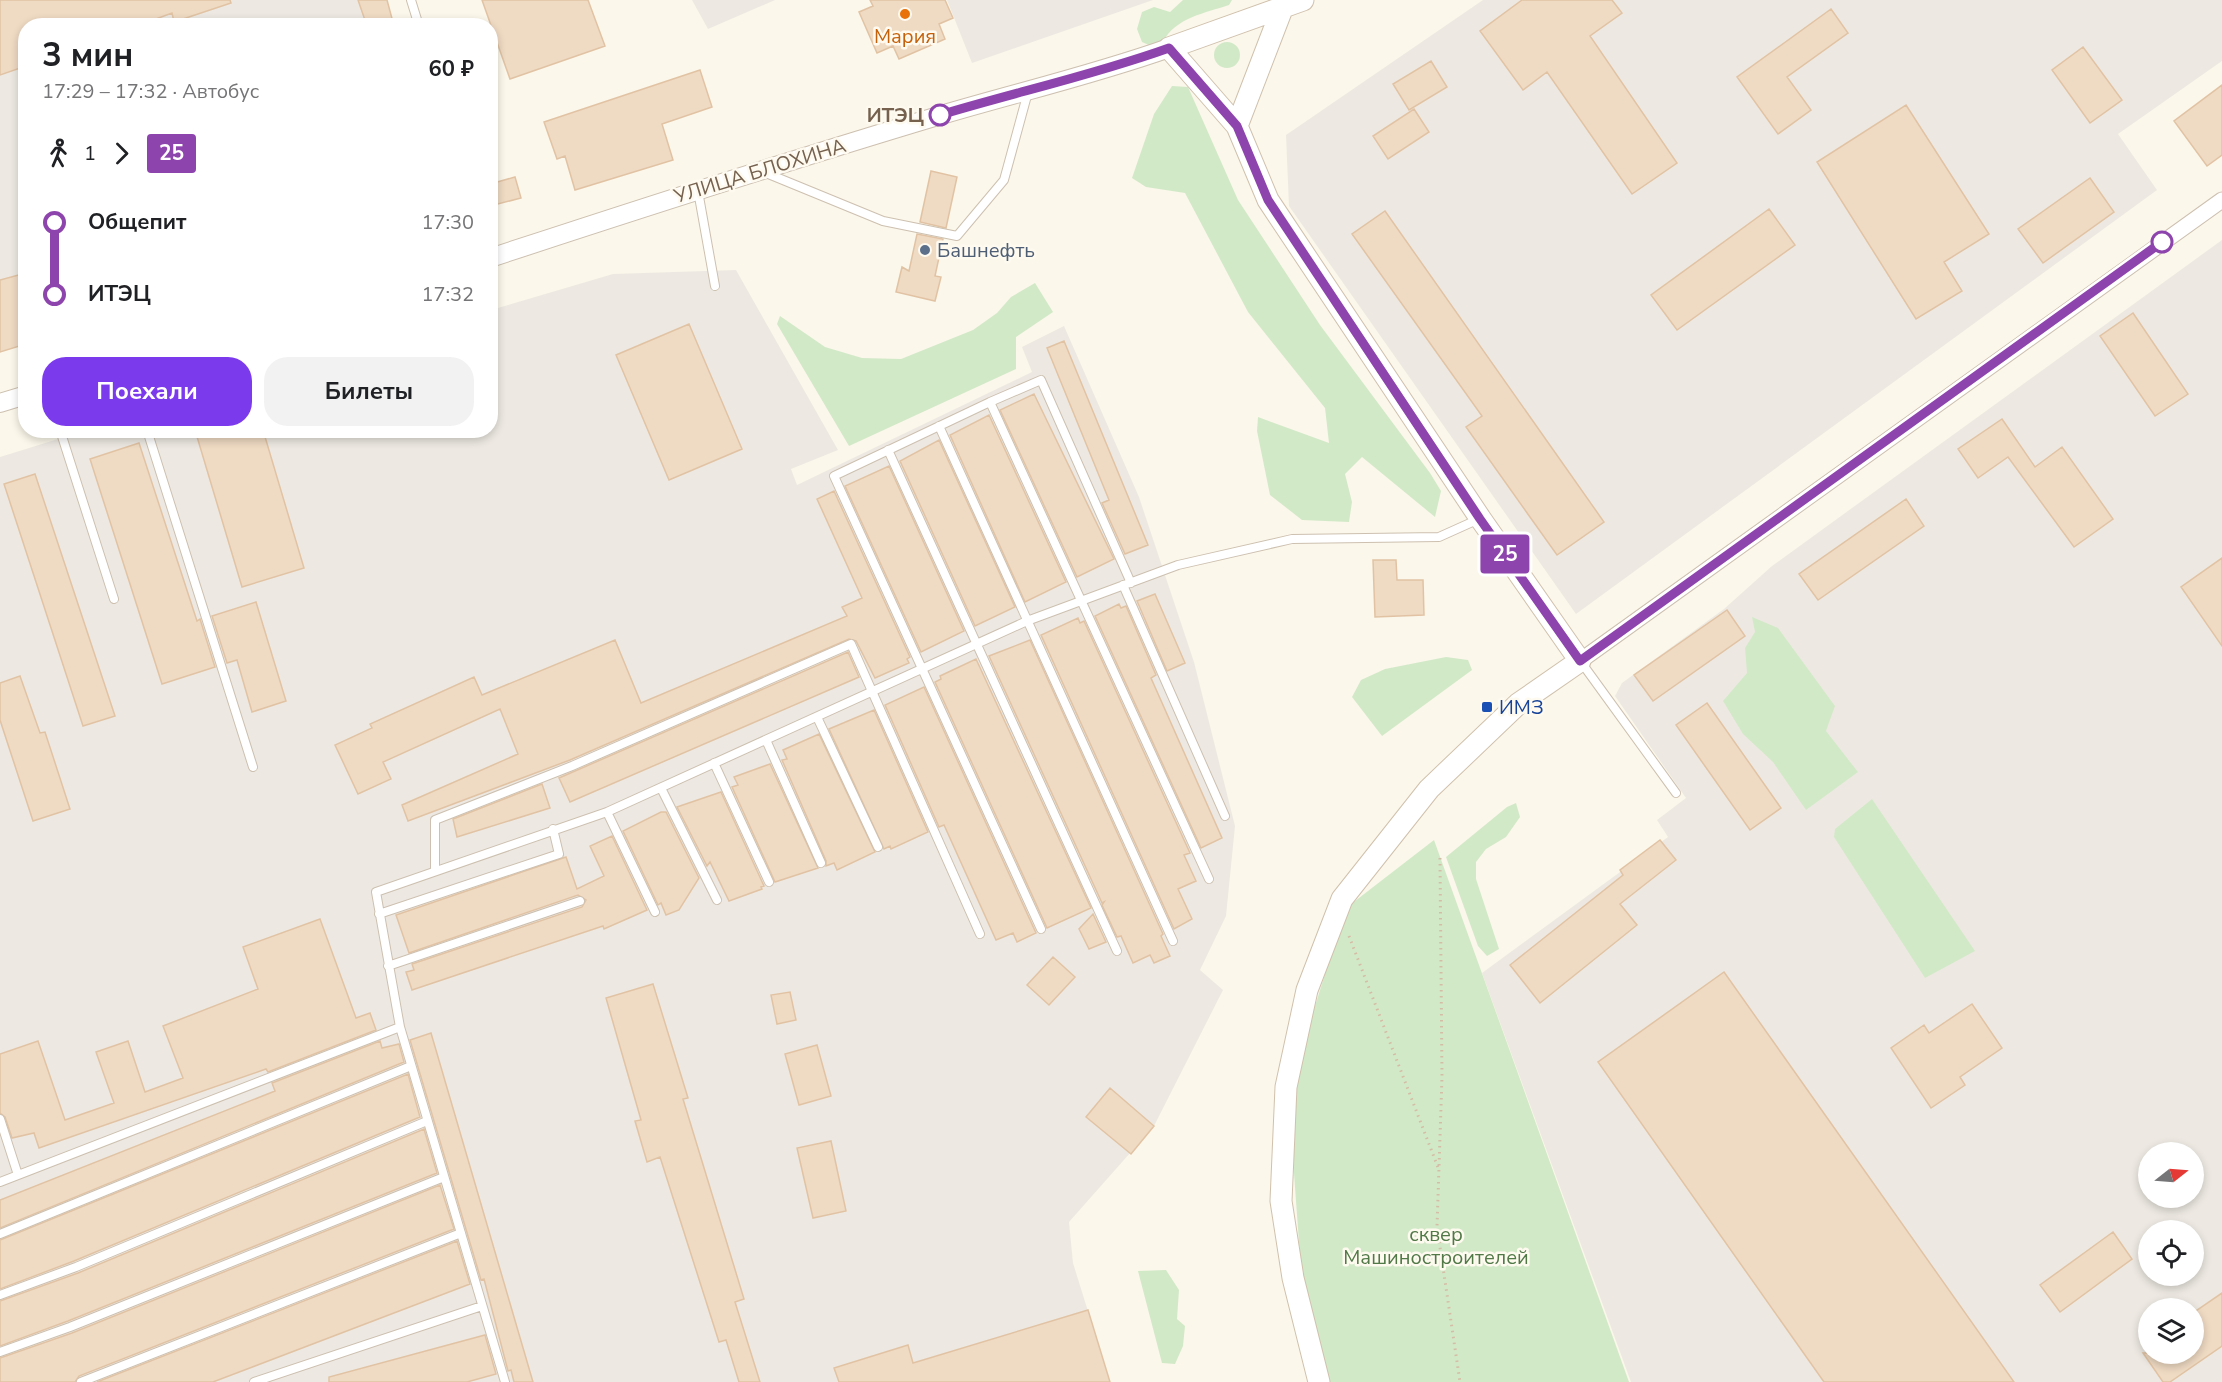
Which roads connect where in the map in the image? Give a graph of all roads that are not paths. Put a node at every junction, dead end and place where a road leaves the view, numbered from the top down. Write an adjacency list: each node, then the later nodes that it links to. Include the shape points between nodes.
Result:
1 (411, 0): 4 (lane)
2 (1303, 0): 3 (main road, УЛИЦА БЛОХИНА)
3 (1282, 9): 5 (main road, УЛИЦА БЛОХИНА); 7 (main road)
4 (416, 18)
5 (1169, 48): 6 (street, УЛИЦА БЛОХИНА, via 1122,65); 7 (main road)
6 (1030, 88): 8 (street, УЛИЦА БЛОХИНА); 8 (lane, via 1004,180 957,236 883,221)
7 (1237, 126): 20 (main road, via 1268,200)
8 (759, 170): 9 (street, УЛИЦА БЛОХИНА)
9 (698, 190): 11 (street, УЛИЦА БЛОХИНА); 12 (lane)
10 (2222, 200): 26 (street)
11 (498, 255)
12 (715, 286)
13 (18, 397): 14 (street)
14 (0, 402)
15 (990, 402): 16 (lane); 21 (lane, via 1041,380); 23 (lane)
16 (939, 426): 19 (lane); 24 (lane)
17 (63, 438): 22 (lane)
18 (150, 438): 32 (lane)
19 (888, 450): 25 (lane); 27 (lane, via 834,476)
20 (1480, 519): 21 (lane, via 1439,537 1292,539 1178,565); 26 (main road)
21 (1127, 584): 23 (lane); 36 (lane)
22 (114, 599)
23 (1082, 600): 24 (lane); 41 (lane)
24 (1028, 621): 25 (lane); 49 (lane)
25 (977, 644): 27 (lane); 50 (lane)
26 (1580, 661): 34 (lane); 67 (main road, via 1518,704 1429,789 1342,899 1307,990 1286,1087 1281,1201 1293,1278)
27 (922, 669): 28 (lane); 47 (lane)
28 (871, 692): 29 (lane); 40 (lane, via 851,644 573,766 435,820); 48 (lane)
29 (817, 717): 30 (lane); 38 (lane)
30 (766, 740): 31 (lane); 39 (lane)
31 (714, 763): 33 (lane); 42 (lane)
32 (253, 767)
33 (661, 788): 35 (lane); 43 (lane)
34 (1676, 793)
35 (607, 812): 37 (lane); 45 (lane)
36 (1225, 816)
37 (553, 829): 40 (lane); 46 (lane, via 558,854)
38 (878, 847)
39 (821, 863)
40 (435, 871): 46 (lane, via 376,892)
41 (1209, 879)
42 (770, 882)
43 (717, 900)
44 (580, 901): 51 (lane)
45 (655, 912)
46 (380, 914): 51 (lane)
47 (1041, 929)
48 (980, 934)
49 (1173, 941)
50 (1117, 951)
51 (388, 966): 52 (lane)
52 (400, 1027): 53 (lane); 56 (lane)
53 (411, 1066): 55 (lane); 60 (lane)
54 (0, 1119): 56 (lane)
55 (428, 1121): 57 (lane); 61 (lane, via 76,1268)
56 (18, 1175): 58 (lane)
57 (444, 1177): 59 (lane); 63 (lane)
58 (0, 1182)
59 (461, 1233): 62 (lane); 65 (lane)
60 (0, 1234)
61 (0, 1295)
62 (482, 1306): 64 (lane); 66 (lane)
63 (0, 1352)
64 (501, 1381)
65 (81, 1382)
66 (254, 1382)
67 (1318, 1382)

